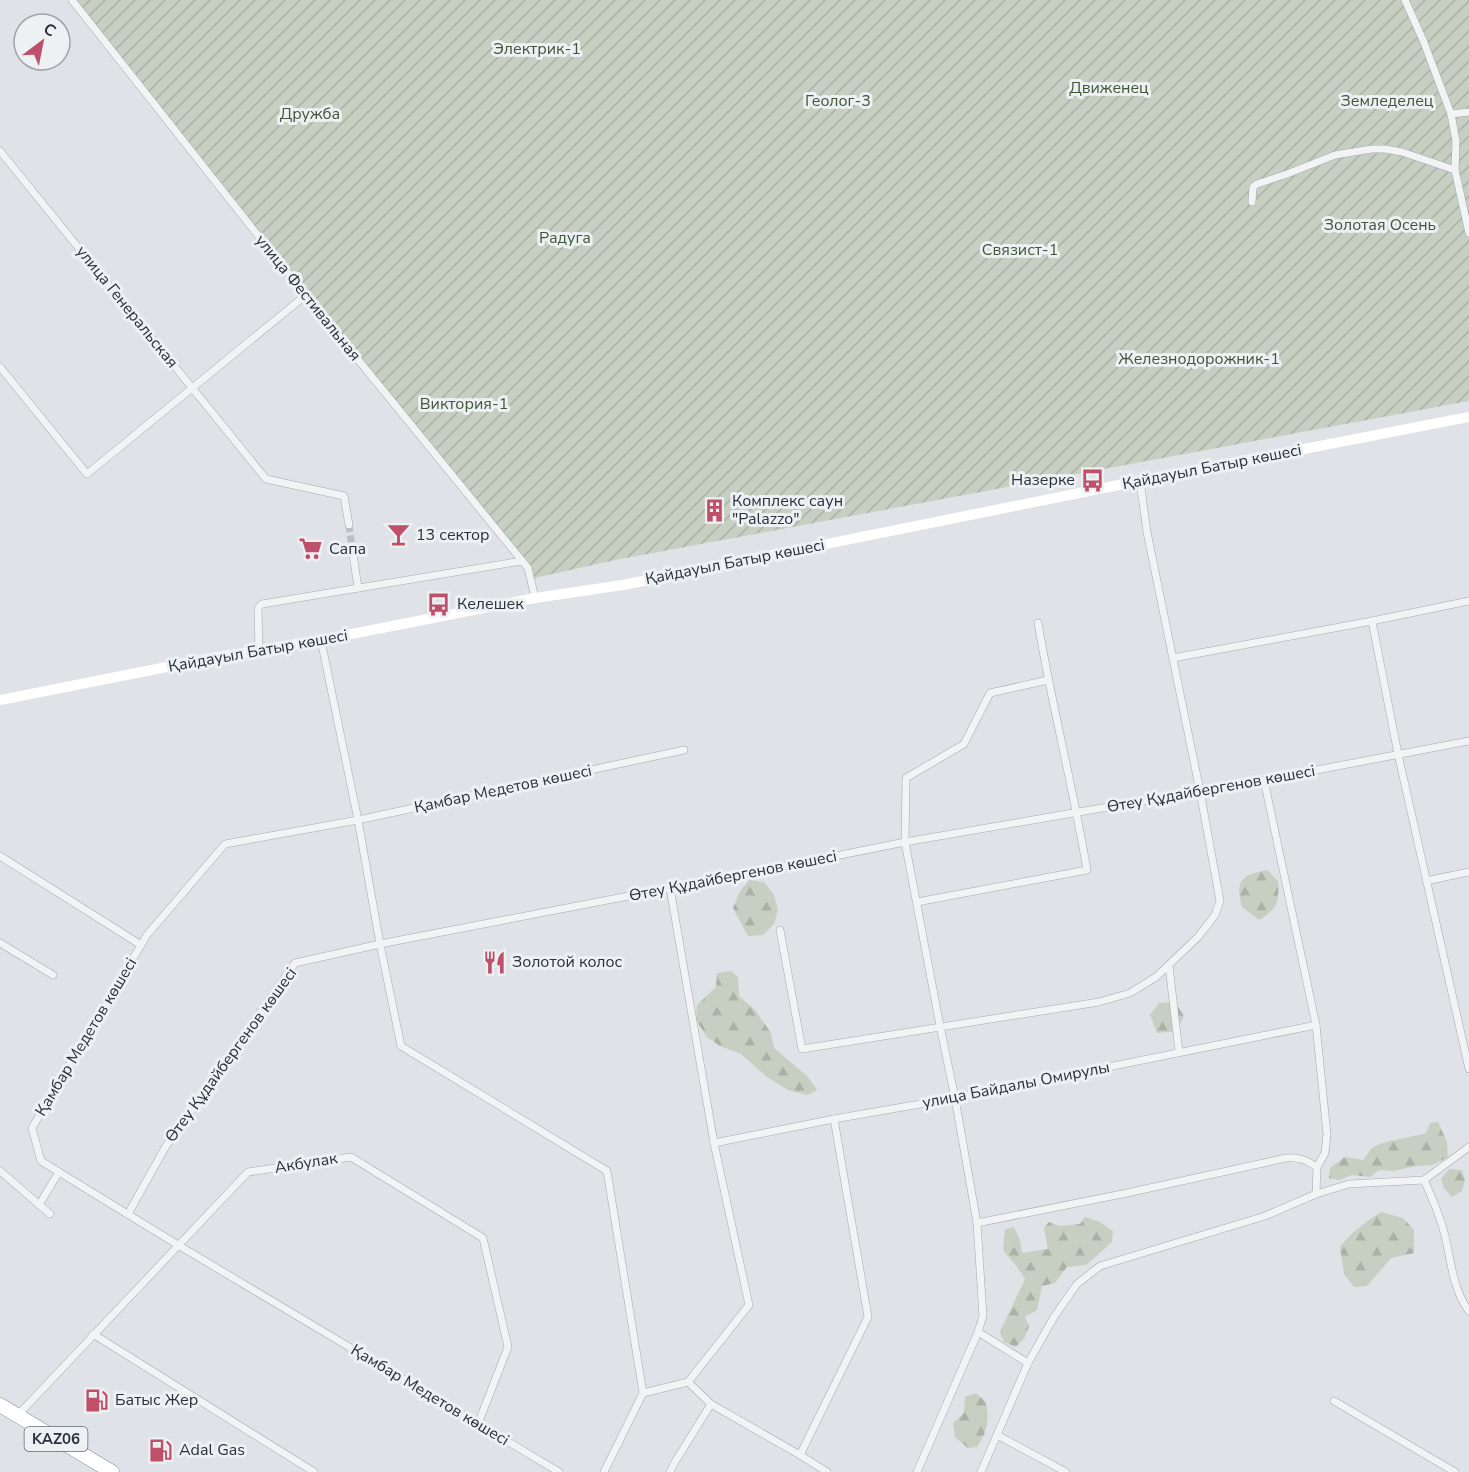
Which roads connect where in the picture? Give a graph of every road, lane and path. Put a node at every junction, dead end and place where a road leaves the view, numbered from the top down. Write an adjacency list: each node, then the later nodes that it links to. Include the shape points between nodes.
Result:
1 (72, 0): 9 (street, улица Фестивальная)
2 (1405, 0): 4 (street)
3 (1469, 112): 4 (street)
4 (1451, 114): 6 (street, via 1456,141)
5 (0, 151): 11 (street, улица Генеральская)
6 (1455, 170): 7 (street, via 1402,152 1360,150 1335,155 1257,184 1253,187); 8 (street)
7 (1252, 202)
8 (1469, 232)
9 (306, 296): 11 (street); 16 (street, улица Фестивальная)
10 (0, 367): 11 (street, via 87,474)
11 (192, 388): 14 (street, улица Генеральская, via 266,478 344,496)
12 (1469, 417): 13 (street, Қайдауыл Батыр көшесі)
13 (1140, 481): 18 (street, Қайдауыл Батыр көшесі, via 652,579); 24 (street)
14 (349, 525)
15 (352, 547): 17 (street)
16 (522, 561): 17 (street); 18 (street, улица Фестивальная, via 528,568)
17 (358, 588): 23 (street, via 260,605)
18 (535, 598): 22 (street, Қайдауыл Батыр көшесі)
19 (1469, 601): 20 (street)
20 (1372, 621): 24 (street); 29 (street)
21 (1038, 623): 25 (street)
22 (321, 640): 23 (street, Қайдауыл Батыр көшесі); 33 (street)
23 (259, 651): 26 (street, Қайдауыл Батыр көшесі)
24 (1173, 658): 31 (street)
25 (1048, 680): 32 (street); 34 (street, via 990,693 964,744 906,778)
26 (0, 700)
27 (1469, 741): 29 (street, Өтеу Құдайбергенов көшесі)
28 (684, 750): 33 (street, Қамбар Медетов көшесі)
29 (1398, 754): 30 (street, Өтеу Құдайбергенов көшесі); 37 (street)
30 (1264, 780): 31 (street, Өтеу Құдайбергенов көшесі); 46 (street)
31 (1200, 791): 32 (street, Өтеу Құдайбергенов көшесі); 44 (street, via 1220,901 1215,915 1198,937)
32 (1077, 813): 34 (street, Өтеу Құдайбергенов көшесі); 39 (street, via 1087,870)
33 (358, 820): 42 (street); 43 (street, Қамбар Медетов көшесі, via 225,844)
34 (905, 842): 38 (street, Өтеу Құдайбергенов көшесі); 39 (street)
35 (0, 856): 43 (street)
36 (1469, 872): 37 (street)
37 (1426, 881): 49 (street)
38 (670, 888): 42 (street, Өтеу Құдайбергенов көшесі); 52 (street)
39 (917, 902): 47 (street)
40 (780, 930): 47 (street, via 802,1049)
41 (0, 943): 45 (street)
42 (380, 944): 61 (street, Өтеу Құдайбергенов көшесі, via 295,963 166,1146); 69 (street, via 401,1046 607,1171)
43 (141, 945): 56 (street, Қамбар Медетов көшесі, via 32,1128 41,1161)
44 (1169, 966): 47 (street, via 1130,993 1099,1002); 48 (street)
45 (53, 975)
46 (1316, 1024): 48 (street, улица Байдалы Омирулы); 54 (street, via 1328,1134 1325,1153)
47 (940, 1026): 50 (street)
48 (1179, 1052): 50 (street, улица Байдалы Омирулы)
49 (1469, 1070)
50 (955, 1098): 51 (street, улица Байдалы Омирулы); 62 (street)
51 (834, 1119): 52 (street, улица Байдалы Омирулы); 76 (street, via 867,1317)
52 (714, 1143): 68 (street, via 749,1305)
53 (1469, 1146): 57 (street)
54 (1317, 1167): 58 (street); 62 (street, via 1303,1158 1286,1158 1127,1194)
55 (0, 1171): 59 (street)
56 (59, 1172): 59 (street); 61 (street, Қамбар Медетов көшесі)
57 (1424, 1180): 58 (street, via 1349,1184); 64 (street, via 1444,1231 1457,1287)
58 (1316, 1194): 67 (street, via 1264,1216 1100,1266 1077,1284)
59 (39, 1205): 60 (street)
60 (50, 1214)
61 (128, 1214): 63 (street, Қамбар Медетов көшесі)
62 (977, 1222): 65 (street, via 983,1316)
63 (178, 1245): 66 (street, Акбулак); 74 (street, Қамбар Медетов көшесі); 74 (street, Акбулак, via 248,1172 351,1157 483,1238 507,1347)
64 (1469, 1311)
65 (978, 1332): 67 (street); 83 (street)
66 (93, 1334): 73 (street, Акбулак); 78 (street)
67 (1028, 1363): 75 (street)
68 (688, 1382): 69 (street); 71 (street)
69 (643, 1393): 80 (street)
70 (1334, 1401): 86 (street)
71 (711, 1404): 76 (street); 81 (street)
72 (0, 1405): 73 (highway, KАZ06)
73 (17, 1416): 77 (highway, KАZ06)
74 (478, 1424): 79 (street, Қамбар Медетов көшесі)
75 (997, 1435): 84 (street); 85 (street)
76 (800, 1455): 82 (street)
77 (112, 1472)
78 (315, 1472)
79 (559, 1472)
80 (604, 1472)
81 (670, 1472)
82 (827, 1472)
83 (917, 1472)
84 (981, 1472)
85 (1066, 1472)
86 (1455, 1472)

